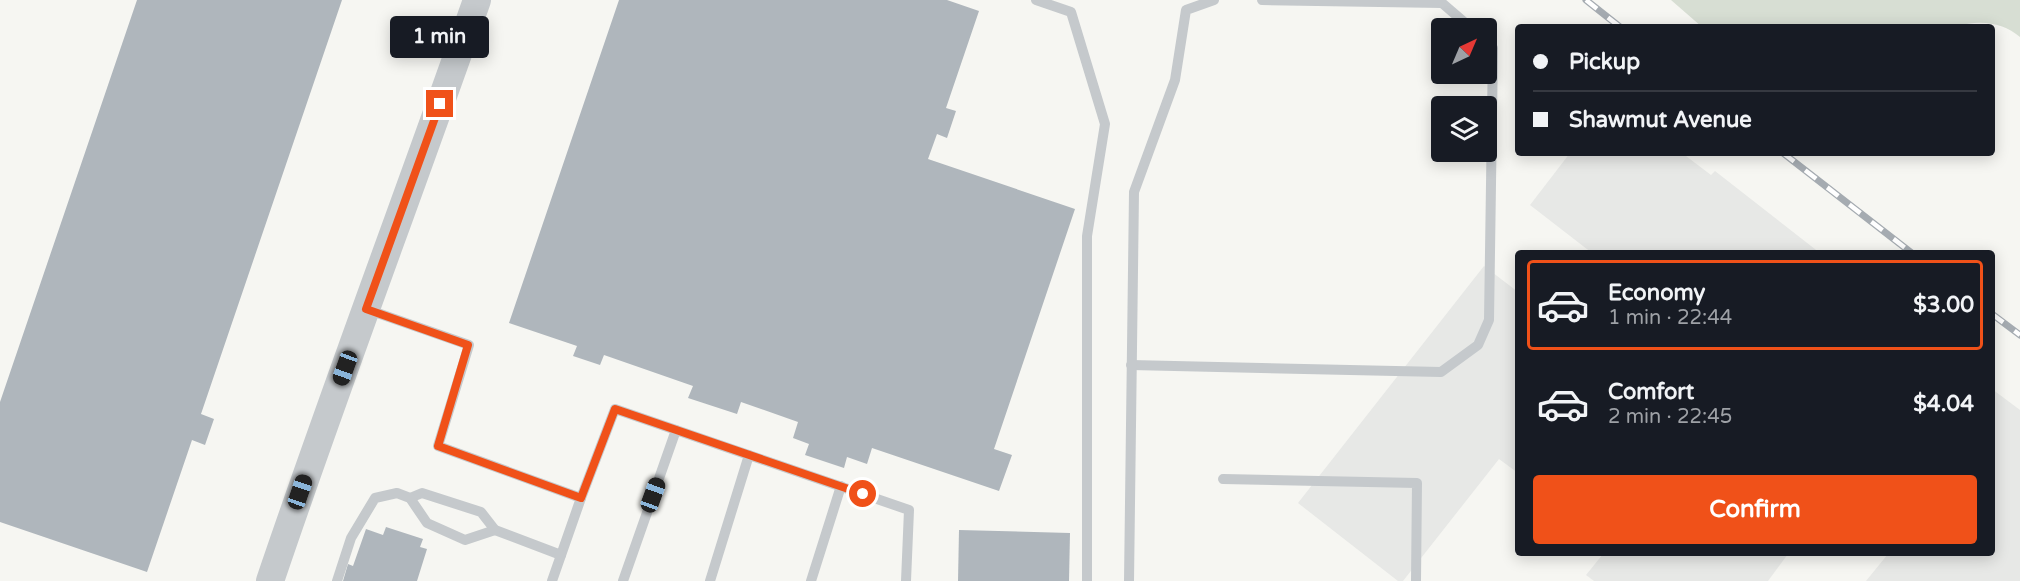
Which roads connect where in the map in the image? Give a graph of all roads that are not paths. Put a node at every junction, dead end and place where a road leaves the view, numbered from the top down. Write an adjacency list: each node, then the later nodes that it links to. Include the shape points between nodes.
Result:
1 (477, 0): 7 (street)
2 (1036, 0): 24 (lane, via 1071,12 1105,124 1087,236)
3 (1214, 0): 8 (lane, via 1186,10 1175,80 1134,192)
4 (1262, 0): 5 (lane, via 1442,3)
5 (1459, 18)
6 (1492, 84): 8 (lane, via 1489,320 1478,345 1441,372)
7 (366, 309): 14 (lane, via 468,345 438,446); 17 (street)
8 (1131, 365): 25 (lane)
9 (676, 430): 10 (lane); 14 (lane, via 615,409); 20 (lane)
10 (749, 455): 12 (lane); 21 (lane)
11 (1223, 479): 26 (lane, via 1418,483)
12 (841, 486): 22 (lane); 23 (lane, via 909,510)
13 (410, 498): 15 (lane, via 422,493 481,512); 15 (lane, via 427,523 465,540); 18 (lane, via 397,493 375,498 351,538)
14 (581, 498): 16 (lane)
15 (495, 530): 16 (lane)
16 (561, 555): 19 (lane)
17 (270, 581)
18 (337, 581)
19 (552, 581)
20 (623, 581)
21 (710, 581)
22 (811, 581)
23 (906, 581)
24 (1087, 581)
25 (1129, 581)
26 (1416, 581)

